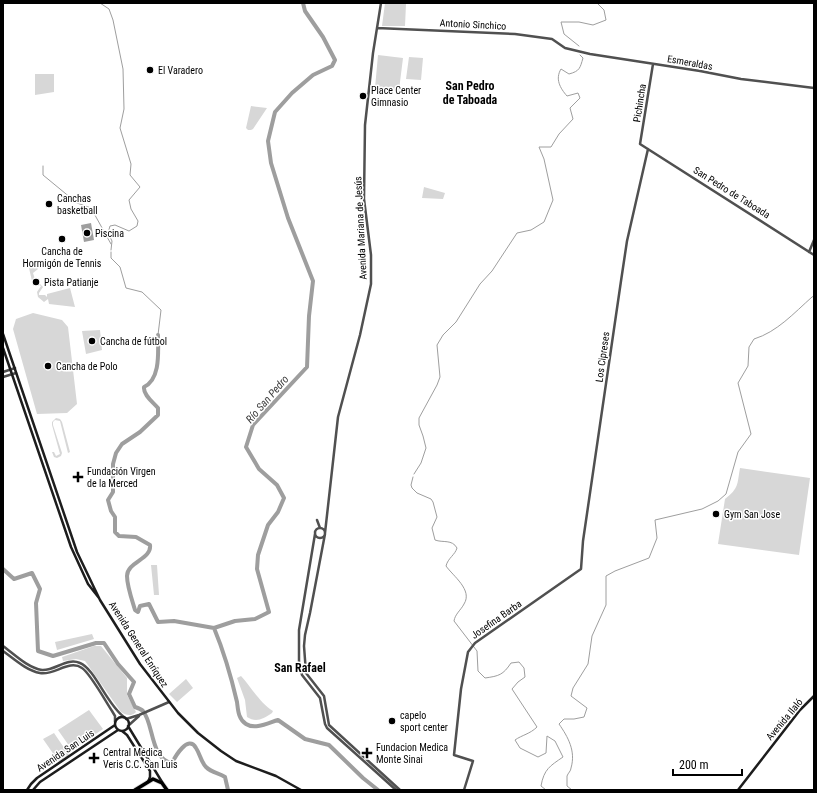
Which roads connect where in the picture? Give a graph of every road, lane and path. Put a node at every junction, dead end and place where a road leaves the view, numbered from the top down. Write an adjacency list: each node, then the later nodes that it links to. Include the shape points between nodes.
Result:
1 (381, 3): 2 (street, Avenida Mariana de Jesús)
2 (377, 28): 3 (street, Antonio Sinchico, via 515,34 552,39); 22 (street, Avenida Mariana de Jesús, via 367,104 364,182 371,284 338,417)
3 (565, 48): 4 (street, Esmeraldas)
4 (653, 64): 5 (street, Esmeraldas); 6 (street, Pichincha)
5 (814, 88)
6 (640, 144): 7 (street, San Pedro de Taboada)
7 (648, 149): 9 (street, San Pedro de Taboada); 28 (street, Los Cipreses, via 625,254)
8 (814, 240): 9 (street)
9 (809, 252): 10 (street, San Pedro de Taboada)
10 (814, 255)
11 (3, 334): 13 (main road, Avenida General Enríquez)
12 (3, 348): 14 (main road, Avenida General Enríquez)
13 (15, 368): 14 (street); 16 (main road, Avenida General Enríquez)
14 (10, 370): 15 (street); 17 (main road, Avenida General Enríquez)
15 (3, 372)
16 (16, 373): 17 (street); 19 (main road, Avenida General Enríquez)
17 (12, 374): 18 (street); 20 (main road, Avenida General Enríquez)
18 (3, 377)
19 (64, 515): 20 (main road); 26 (main road, Avenida General Enríquez)
20 (60, 516): 27 (main road, Avenida General Enríquez)
21 (317, 520): 23 (street)
22 (327, 522): 23 (street); 25 (street, Avenida Mariana de Jesús)
23 (320, 528): 24 (street); 25 (street)
24 (315, 534): 25 (street, via 319,538); 39 (street, via 298,647 301,672 320,698)
25 (325, 534): 39 (street, Avenida Mariana de Jesús, via 304,646 306,673 324,697)
26 (77, 552): 27 (main road); 29 (main road, Avenida General Enríquez)
27 (74, 553): 29 (main road, Avenida General Enríquez, via 88,584)
28 (580, 569): 54 (street, Josefina Barba, via 471,646 461,689 454,755 473,761)
29 (100, 600): 34 (main road, Avenida General Enríquez, via 140,664)
30 (3, 646): 32 (street, via 40,670 47,670 70,661 81,663 89,670)
31 (3, 651): 32 (street, via 42,674 71,665 78,666 85,670)
32 (103, 695): 36 (street); 37 (street, via 114,714)
33 (814, 696): 55 (main road, Avenida Ilaló, via 800,710)
34 (169, 702): 35 (street); 51 (main road, Avenida General Enríquez, via 198,733 228,756 276,776)
35 (142, 714): 36 (street); 38 (street)
36 (125, 718): 37 (main road, via 119,718); 38 (main road)
37 (115, 724): 40 (main road); 41 (main road, Avenida San Luis)
38 (128, 725): 40 (main road, via 127,728); 46 (main road)
39 (327, 726): 52 (street); 53 (street)
40 (120, 730): 42 (main road, Avenida San Luis); 45 (main road, via 127,735 150,771)
41 (95, 740): 42 (main road); 43 (main road, Avenida San Luis)
42 (97, 743): 44 (main road, Avenida San Luis)
43 (37, 778): 44 (main road); 47 (main road, Avenida San Luis)
44 (40, 782): 48 (main road, Avenida San Luis)
45 (148, 782): 46 (highway, via 153,779); 49 (highway)
46 (162, 783): 50 (highway)
47 (27, 790)
48 (33, 790)
49 (135, 790)
50 (167, 790)
51 (301, 790)
52 (396, 790)
53 (400, 790)
54 (464, 790)
55 (738, 790)

